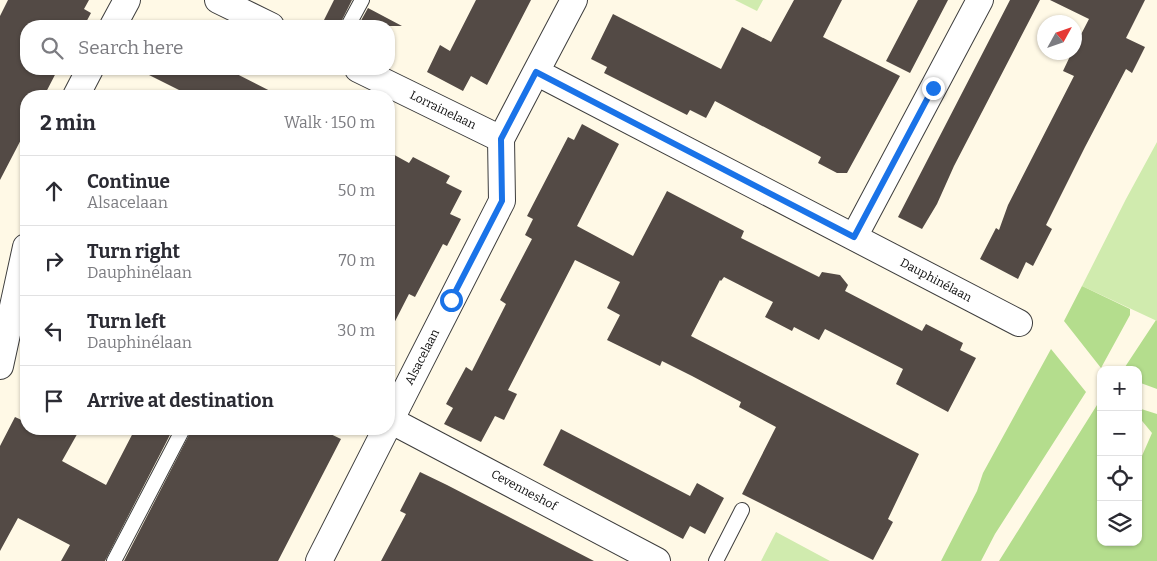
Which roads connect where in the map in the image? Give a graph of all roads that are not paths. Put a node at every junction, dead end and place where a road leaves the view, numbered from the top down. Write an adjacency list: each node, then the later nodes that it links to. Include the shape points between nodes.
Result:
1 (127, 0): 6 (street)
2 (218, 0): 7 (street)
3 (362, 0): 8 (lane)
4 (574, 0): 9 (street)
5 (980, 0): 14 (street)
6 (116, 20)
7 (259, 20)
8 (351, 20)
9 (536, 72): 13 (street, Alsacelaan); 14 (street, Dauphinélaan)
10 (87, 75): 12 (street)
11 (370, 75): 13 (street, Lorrainelaan)
12 (79, 90)
13 (501, 139): 18 (street, Alsacelaan, via 502,201)
14 (854, 237): 16 (street, Dauphinélaan)
15 (20, 274): 17 (street)
16 (1019, 323)
17 (0, 366)
18 (395, 406)
19 (395, 419): 25 (street, Cevenneshof)
20 (180, 435): 23 (lane)
21 (381, 435): 24 (street, Alsacelaan)
22 (742, 510): 26 (lane)
23 (114, 561)
24 (319, 561)
25 (657, 561)
26 (716, 561)

